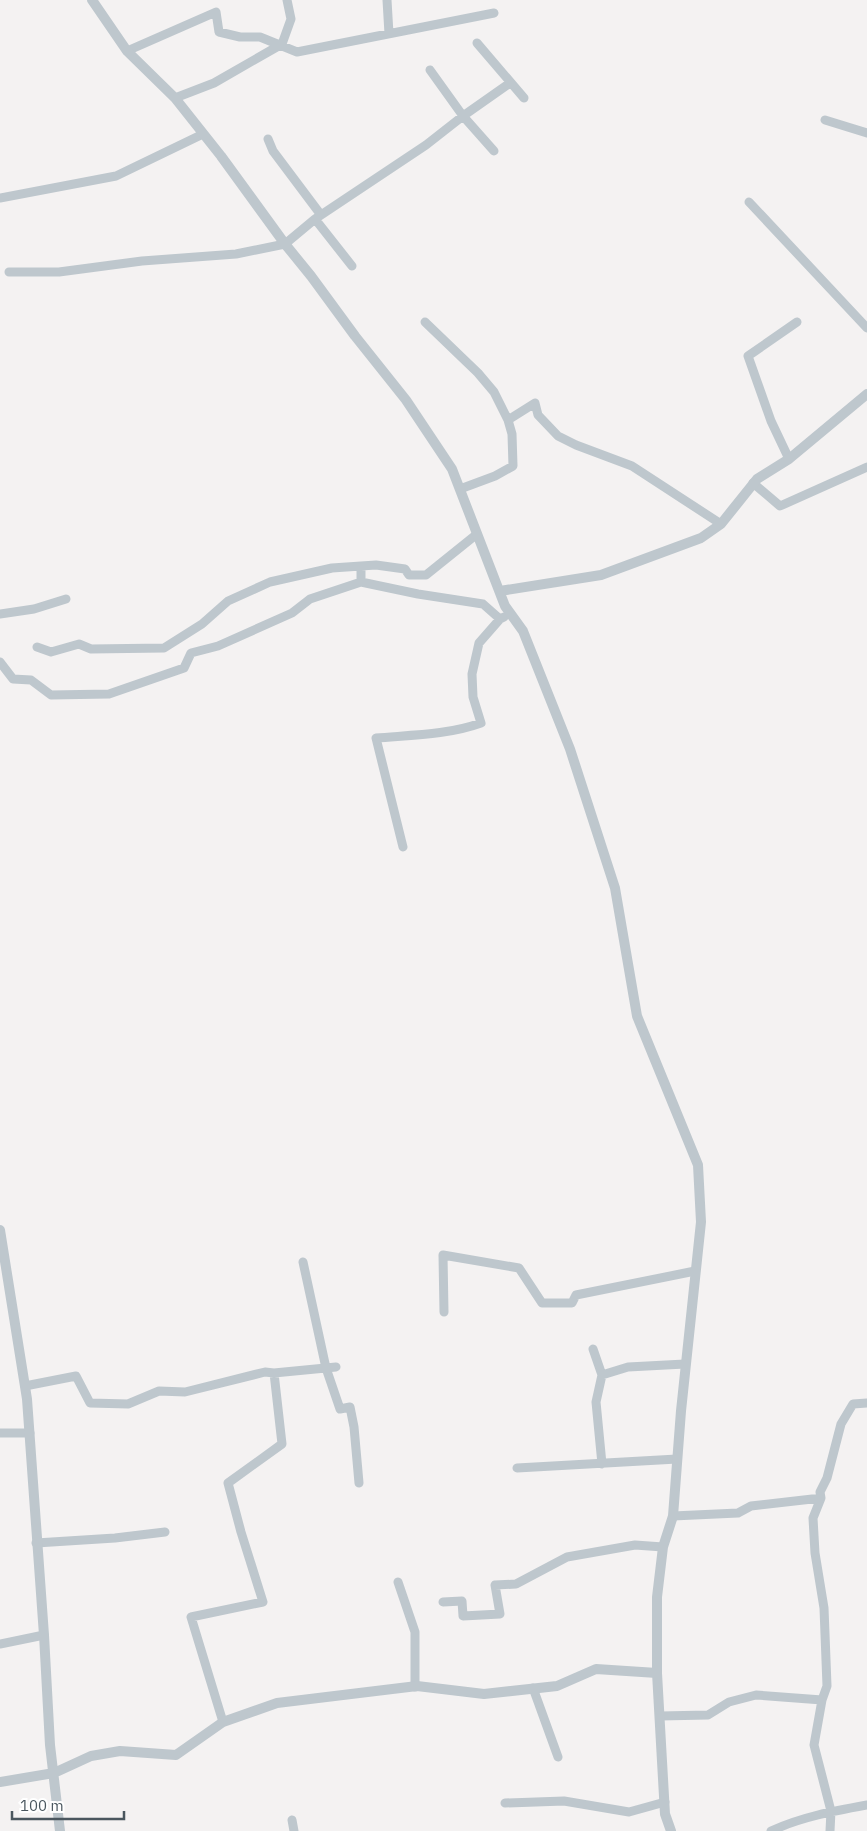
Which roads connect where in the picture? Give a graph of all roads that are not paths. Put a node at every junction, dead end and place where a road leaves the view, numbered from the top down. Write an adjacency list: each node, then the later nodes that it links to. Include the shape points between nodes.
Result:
1 (92, 0): 8 (street)
2 (287, 0): 7 (street, via 291,18)
3 (387, 0): 5 (street)
4 (494, 13): 5 (street)
5 (389, 34): 7 (street, via 297,52)
6 (477, 43): 10 (street)
7 (282, 44): 8 (street, via 260,36 240,37 219,32 216,12); 11 (street, via 214,83)
8 (126, 51): 11 (street)
9 (430, 70): 13 (street)
10 (510, 82): 12 (street); 13 (street)
11 (175, 98): 16 (street)
12 (524, 98)
13 (463, 116): 18 (street); 21 (street, via 426,145)
14 (825, 120): 15 (street)
15 (867, 133)
16 (203, 134): 19 (street, via 116,176); 22 (street)
17 (268, 139): 21 (street)
18 (494, 151)
19 (0, 198)
20 (750, 202): 27 (street)
21 (318, 217): 22 (street); 23 (street)
22 (285, 244): 24 (street, via 236,254 142,261 59,272); 33 (street, via 406,400 452,469)
23 (352, 266)
24 (9, 272)
25 (425, 322): 29 (street, via 478,372 494,392)
26 (797, 322): 30 (street, via 748,356)
27 (867, 328)
28 (867, 394): 30 (street)
29 (508, 420): 33 (street, via 513,466); 34 (street, via 535,403 538,415 558,436 632,466)
30 (788, 459): 32 (street)
31 (867, 467): 32 (street, via 780,506)
32 (753, 483): 34 (street)
33 (460, 489): 35 (street)
34 (720, 524): 38 (street, via 702,538 601,574)
35 (477, 534): 36 (street, via 426,575 409,575 405,569 376,565); 38 (street)
36 (360, 566): 37 (street); 43 (street, via 332,568 270,582 228,601 202,624 164,648 91,649 79,644 51,652)
37 (361, 582): 42 (street, via 483,604); 44 (street, via 310,599 292,613 218,646 191,653 184,668 109,694 51,695 31,680 13,679)
38 (500, 591): 40 (street)
39 (66, 599): 41 (street, via 34,609)
40 (508, 610): 42 (street); 48 (street, via 523,631 570,749 615,888 637,1016 698,1165 701,1222)
41 (0, 614)
42 (500, 619): 45 (street, via 479,643 472,674 473,697 481,723 446,732 376,738)
43 (38, 646)
44 (0, 662)
45 (403, 847)
46 (0, 1230): 56 (street)
47 (303, 1262): 53 (street)
48 (695, 1270): 49 (street, via 576,1295 572,1302 542,1303 518,1268 443,1255); 51 (street)
49 (444, 1312)
50 (593, 1349): 55 (street)
51 (686, 1364): 55 (street, via 628,1367); 60 (street)
52 (336, 1367): 53 (street)
53 (326, 1368): 54 (street); 63 (street, via 340,1409 350,1407)
54 (274, 1373): 56 (street, via 265,1372 185,1392 159,1391 128,1404 90,1403 76,1376); 78 (street, via 282,1444 228,1483 263,1602 191,1617)
55 (602, 1375): 61 (street, via 596,1402)
56 (25, 1386): 59 (street)
57 (867, 1403): 64 (street, via 853,1404 841,1424 827,1478 820,1492)
58 (0, 1432): 59 (street)
59 (30, 1433): 67 (street)
60 (677, 1459): 61 (street); 65 (street)
61 (602, 1464): 62 (street)
62 (517, 1468)
63 (359, 1483)
64 (821, 1498): 65 (street, via 751,1506 738,1513); 76 (street, via 813,1518 827,1652 827,1686)
65 (673, 1516): 68 (street)
66 (165, 1532): 67 (street)
67 (36, 1543): 71 (street)
68 (663, 1547): 70 (street, via 635,1545 567,1557 516,1584 495,1584 500,1614 464,1616 462,1601); 73 (street, via 657,1597)
69 (398, 1582): 74 (street, via 415,1632)
70 (443, 1602)
71 (44, 1635): 72 (street); 80 (street)
72 (0, 1644)
73 (657, 1673): 75 (street, via 596,1669 557,1686); 77 (street)
74 (415, 1687): 75 (street, via 484,1694); 78 (street, via 277,1703)
75 (533, 1688): 79 (street)
76 (822, 1700): 77 (street, via 756,1695 728,1702 708,1715); 85 (street, via 814,1745)
77 (660, 1716): 82 (street)
78 (223, 1722): 80 (street, via 176,1755 120,1751 91,1756)
79 (558, 1757)
80 (54, 1773): 81 (street); 87 (street)
81 (0, 1782)
82 (665, 1802): 83 (street, via 629,1812 564,1801); 89 (street)
83 (506, 1803)
84 (867, 1804): 85 (street)
85 (831, 1811): 90 (street); 91 (street)
86 (292, 1820): 88 (street)
87 (60, 1831)
88 (294, 1831)
89 (671, 1831)
90 (771, 1831)
91 (830, 1831)

